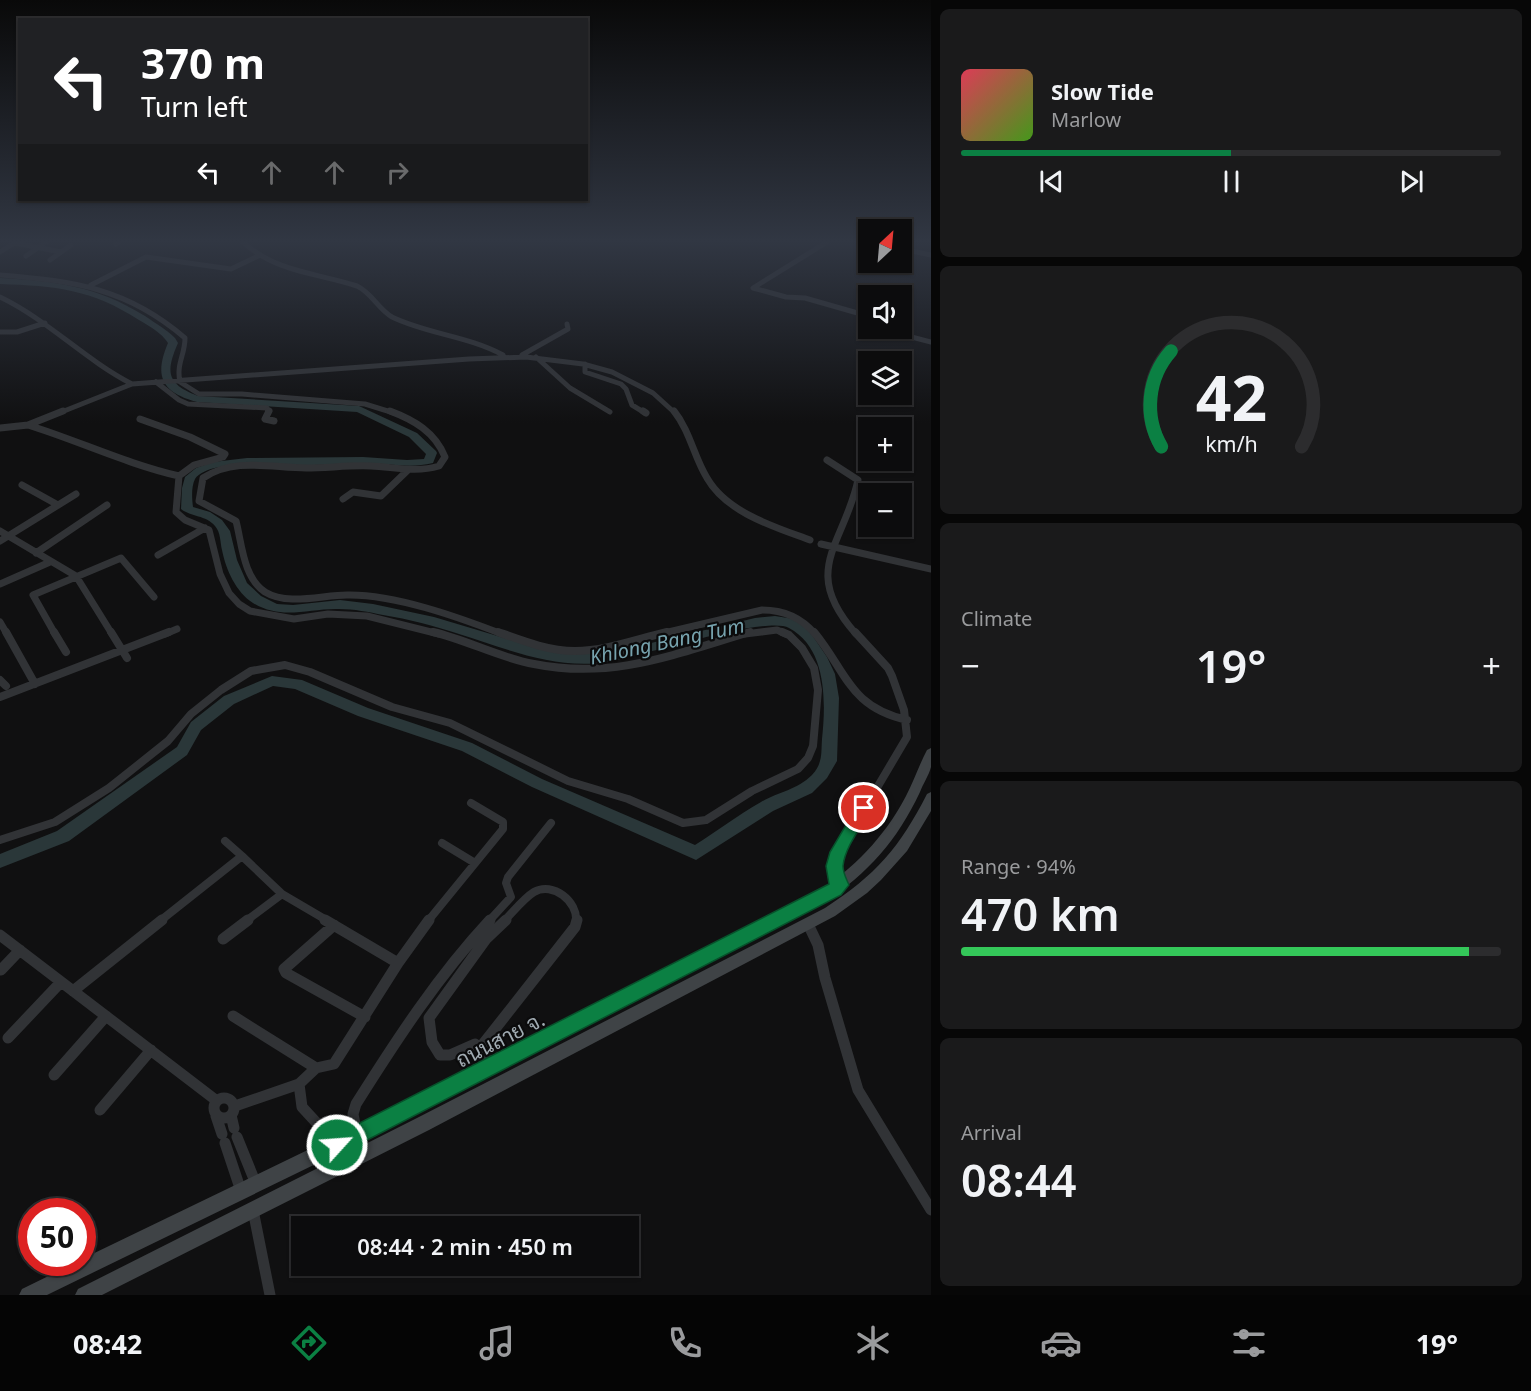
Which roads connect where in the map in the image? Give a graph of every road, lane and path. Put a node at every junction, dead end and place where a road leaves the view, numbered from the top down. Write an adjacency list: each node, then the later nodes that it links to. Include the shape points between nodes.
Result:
1 (14, 302): 6 (street)
2 (131, 302): 15 (street, via 169,323 185,338)
3 (379, 302): 11 (street, via 391,316 430,332 481,344)
4 (821, 302): 5 (street)
5 (858, 313)
6 (45, 323): 8 (street); 17 (street)
7 (567, 324): 12 (street, via 568,329)
8 (0, 333)
9 (912, 336): 10 (street)
10 (931, 342)
11 (503, 356): 12 (street); 15 (street)
12 (521, 356): 13 (street)
13 (536, 357): 14 (street); 18 (street, via 558,378)
14 (585, 364): 19 (street, via 585,372 621,384 632,405); 35 (street, via 614,372 665,401 683,424 708,481 724,498 774,527)
15 (176, 381): 16 (street); 25 (street, via 199,394 340,401 385,409 436,437 444,452 439,466)
16 (158, 382): 17 (street); 21 (street, via 188,404 267,408 265,419)
17 (132, 384): 22 (street)
18 (610, 412)
19 (646, 414)
20 (140, 418): 26 (street, via 225,454 194,465)
21 (274, 421)
22 (28, 425): 23 (street); 26 (street, via 143,468)
23 (0, 428)
24 (827, 460): 38 (street, via 858,480)
25 (408, 470): 29 (street, via 381,496 353,492); 53 (street, via 351,466 229,468 203,478 199,501 236,520 251,575 263,590 276,597 361,595 464,619 531,644 575,651 775,610 792,615 816,633 849,685 869,705)
26 (179, 476): 32 (street, via 176,512)
27 (22, 485): 30 (street)
28 (76, 494): 30 (street)
29 (343, 499)
30 (58, 505): 34 (street)
31 (106, 506): 39 (street)
32 (205, 528): 40 (street); 58 (street, via 211,535 229,593 250,611 294,619 328,614 367,616 425,629 532,664 569,669 633,666 750,632 777,630 802,648 814,668 818,690 813,746 798,770 752,791 706,819 683,823 628,799 568,781 450,723 392,707 285,665 251,671 221,690 191,714 168,741 109,788 55,822)
33 (0, 531): 34 (street)
34 (9, 537): 36 (street); 39 (street)
35 (810, 540)
36 (0, 542)
37 (821, 544): 38 (street)
38 (832, 548): 42 (street); 53 (street, via 826,569 828,593 843,619 888,668)
39 (36, 554): 41 (street)
40 (158, 555)
41 (50, 562): 43 (street); 44 (street)
42 (931, 569)
43 (76, 576): 45 (street, via 121,558); 48 (street); 49 (street, via 33,595)
44 (0, 585)
45 (154, 597)
46 (0, 622): 51 (street)
47 (177, 629): 48 (street)
48 (122, 650): 50 (street); 51 (street)
49 (66, 652)
50 (128, 658)
51 (34, 684): 52 (street)
52 (0, 697)
53 (907, 720): 63 (street, via 907,736 839,852 835,866)
54 (931, 753): 63 (main road, ถนนสาย จ., via 903,816 870,858)
55 (931, 796): 65 (main road, via 906,843 876,877 847,902)
56 (471, 803): 62 (street, via 503,822 504,827)
57 (551, 823): 88 (street, via 508,877 506,884 511,897 467,945 411,1017 356,1104)
58 (0, 840)
59 (225, 841): 61 (street)
60 (442, 843): 62 (street)
61 (242, 856): 64 (street); 73 (street)
62 (475, 863): 70 (street)
63 (841, 885): 81 (main road, ถนนสาย จ.)
64 (282, 894): 66 (street); 68 (street)
65 (808, 924): 92 (main road); 93 (street, via 818,945 858,1090)
66 (334, 925): 70 (street); 76 (street, via 284,969)
67 (0, 934): 69 (street)
68 (223, 939)
69 (20, 950): 71 (street); 72 (street)
70 (398, 963): 76 (street)
71 (1, 970)
72 (62, 982): 73 (street); 77 (street)
73 (73, 991): 74 (street)
74 (106, 1016): 79 (street); 82 (street)
75 (232, 1016): 80 (street)
76 (365, 1017): 80 (street, via 334,1064)
77 (8, 1038)
78 (480, 1048): 78 (street, via 475,1044 440,1056 435,1052 427,1025 429,1018 486,939 535,891 564,895 577,911 575,927); 81 (street)
79 (151, 1050): 84 (street); 85 (street)
80 (316, 1068): 83 (street)
81 (490, 1068): 88 (main road, ถนนสาย จ.)
82 (54, 1076)
83 (299, 1084): 86 (street); 89 (street, via 304,1111)
84 (217, 1101): 86 (street, via 230,1099); 87 (street)
85 (100, 1110)
86 (233, 1110): 87 (street, via 220,1119); 90 (street, via 236,1132)
87 (216, 1116): 91 (street)
88 (357, 1135): 89 (main road, ถนนสาย จ.)
89 (337, 1145): 90 (main road, ถนนสาย จ.)
90 (256, 1184): 91 (main road, ถนนสาย จ.)
91 (241, 1191): 94 (main road, ถนนสาย จ.)
92 (253, 1210): 95 (main road); 96 (street)
93 (931, 1210)
94 (28, 1295)
95 (84, 1295)
96 (270, 1295)

